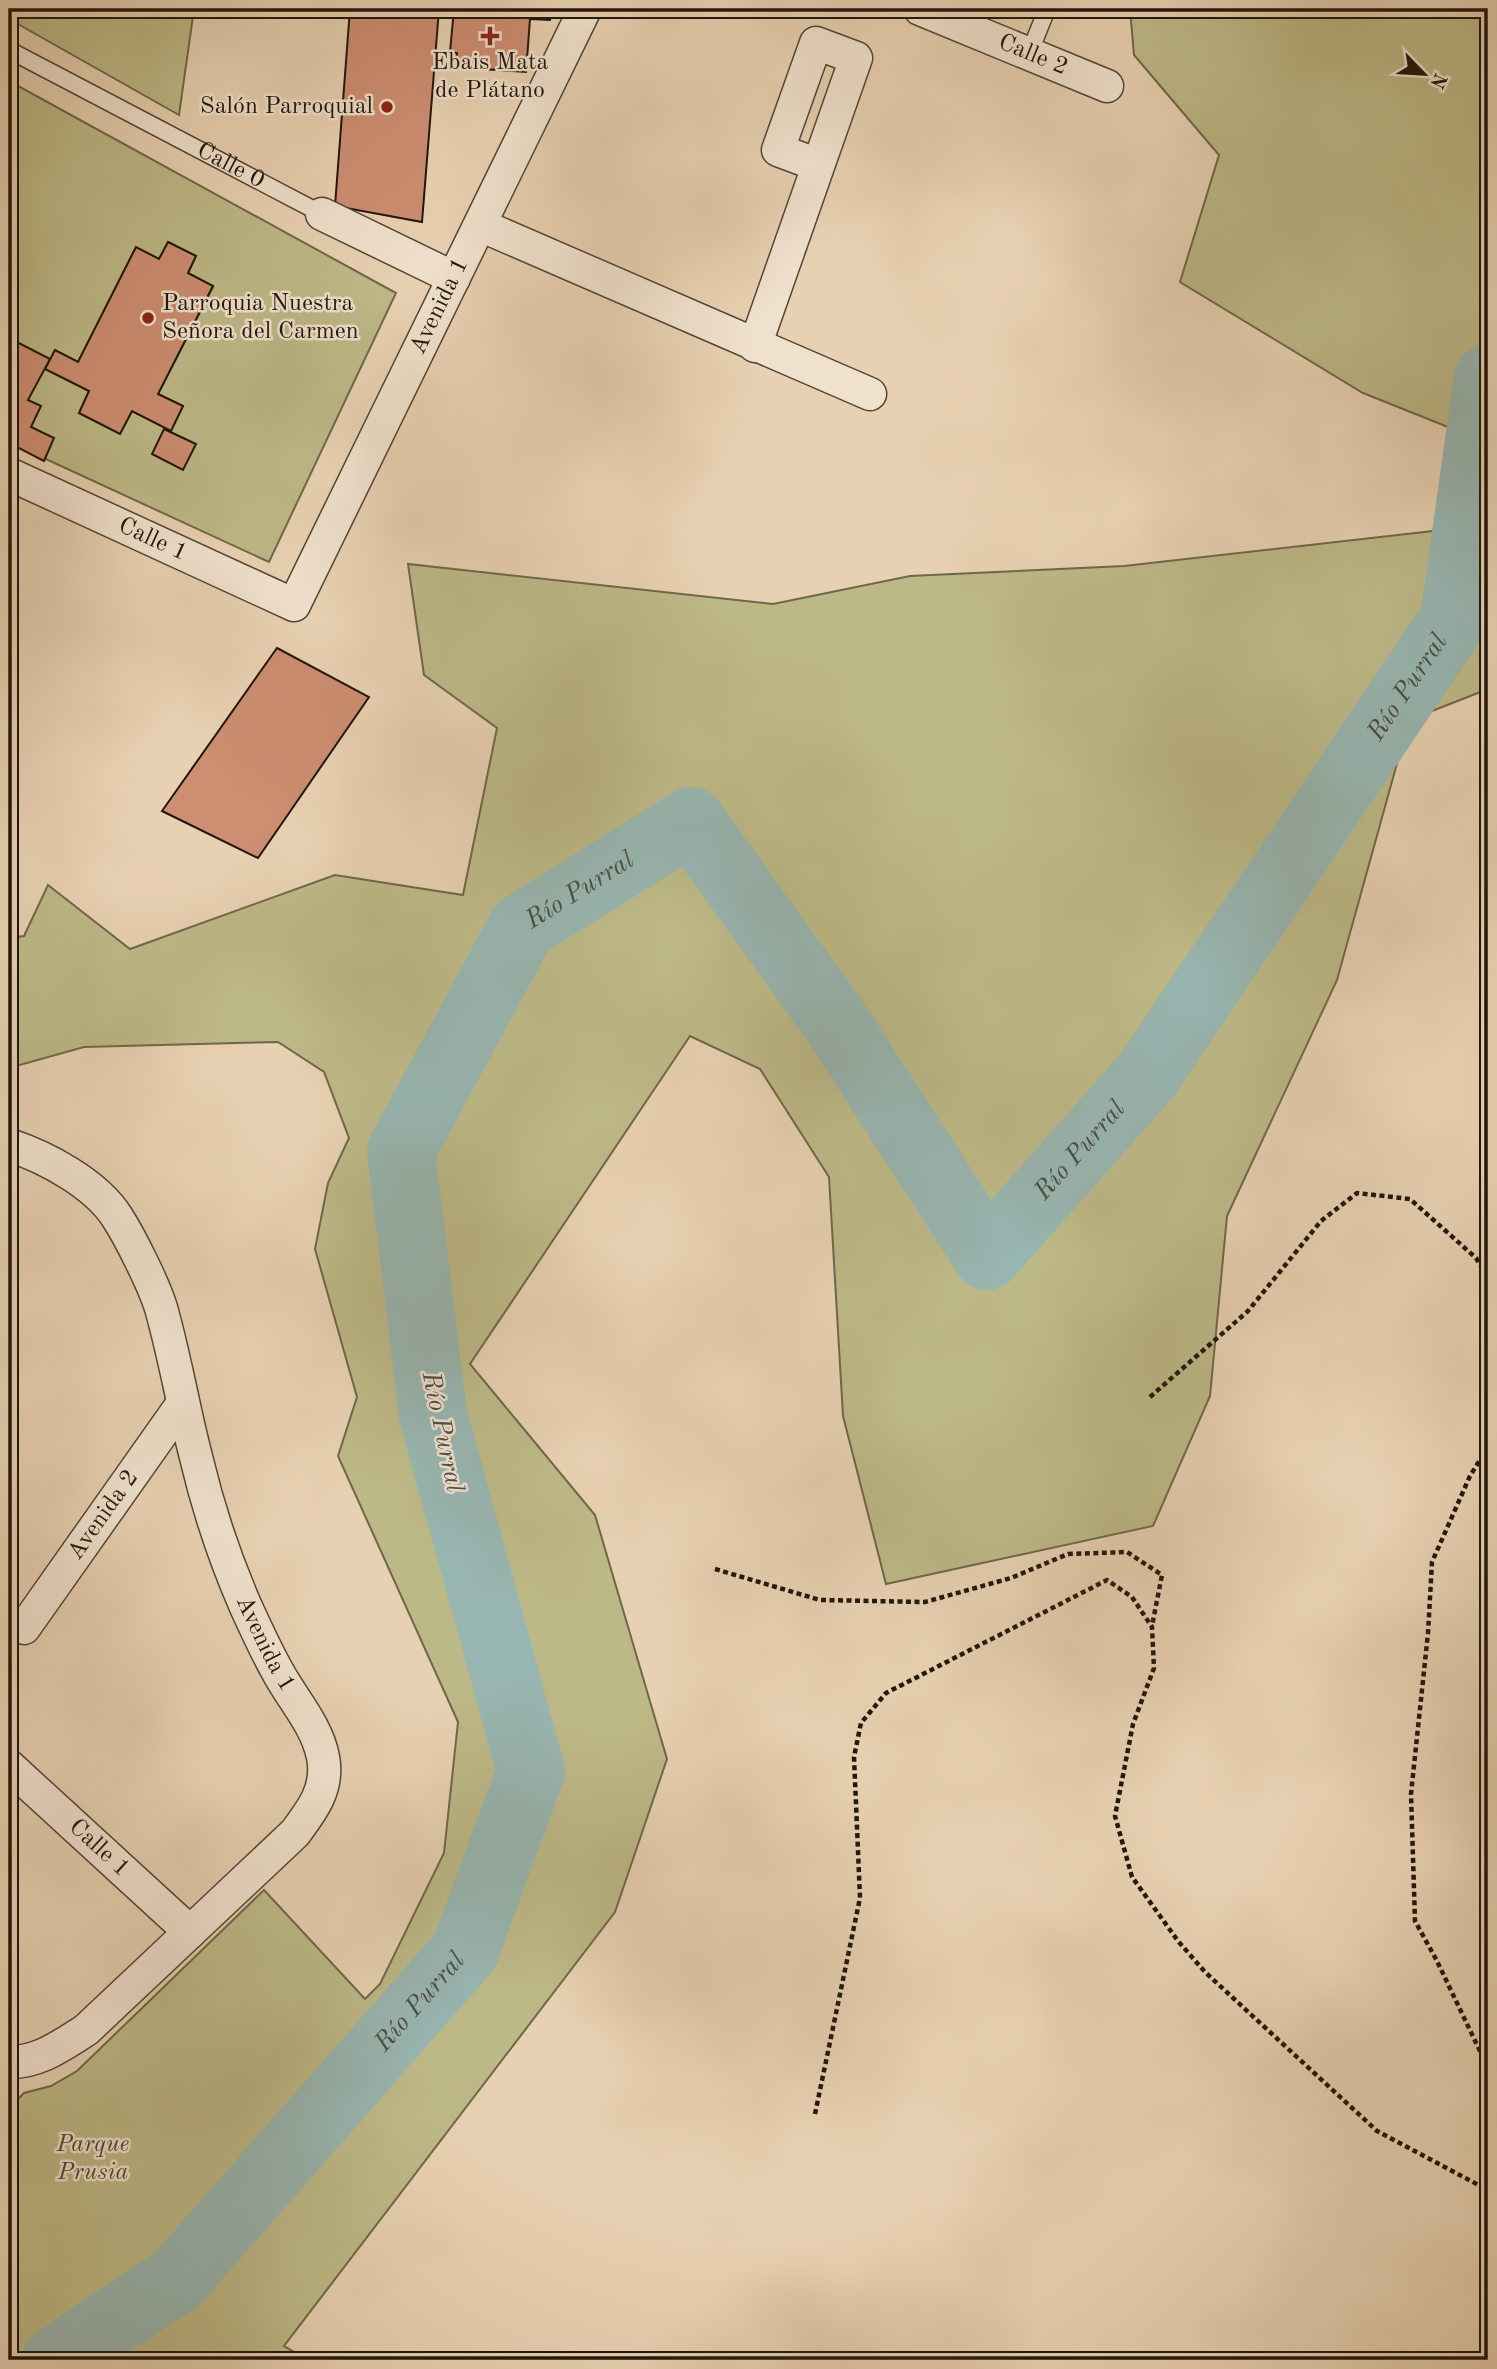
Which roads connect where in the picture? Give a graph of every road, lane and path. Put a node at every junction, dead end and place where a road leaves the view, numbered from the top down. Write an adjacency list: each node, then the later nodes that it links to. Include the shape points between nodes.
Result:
1 (585, 9): 9 (street, Avenida 1)
2 (920, 9): 5 (street, Calle 2)
3 (1048, 9): 5 (lane)
4 (9, 50): 8 (lane, Calle 0)
5 (1029, 54): 6 (street, Calle 2)
6 (1107, 86)
7 (818, 165): 11 (street)
8 (322, 214): 10 (street, Calle 0)
9 (480, 225): 10 (street, Avenida 1); 11 (street)
10 (454, 278): 14 (street, Avenida 1)
11 (755, 345): 12 (street)
12 (870, 394)
13 (9, 474): 14 (street, Calle 1)
14 (294, 605)
15 (9, 1145): 18 (street, Avenida 1, via 86,1184 117,1216 160,1305)
16 (1488, 1278): 17 (path, via 1476,1258 1410,1199 1357,1193 1321,1221 1248,1311)
17 (1150, 1397)
18 (183, 1403): 22 (street, Avenida 2); 24 (street, Avenida 1, via 222,1548 278,1673 313,1728 323,1756 325,1781 316,1805 295,1833)
19 (1488, 1447): 26 (path, via 1432,1562 1411,1794 1415,1922)
20 (715, 1569): 21 (path, via 820,1600 925,1602 1012,1578 1068,1554 1127,1552 1162,1575)
21 (1152, 1626): 27 (path, via 1132,1597 1107,1580 886,1693 861,1723 854,1757 860,1898); 28 (path, via 1154,1668 1133,1724 1115,1816 1132,1877 1205,1972 1377,2131)
22 (24, 1628)
23 (9, 1766): 24 (street, Calle 1)
24 (190, 1932): 25 (street, Avenida 1, via 86,2030 51,2053)
25 (9, 2062)
26 (1488, 2068)
27 (815, 2114)
28 (1488, 2190)

